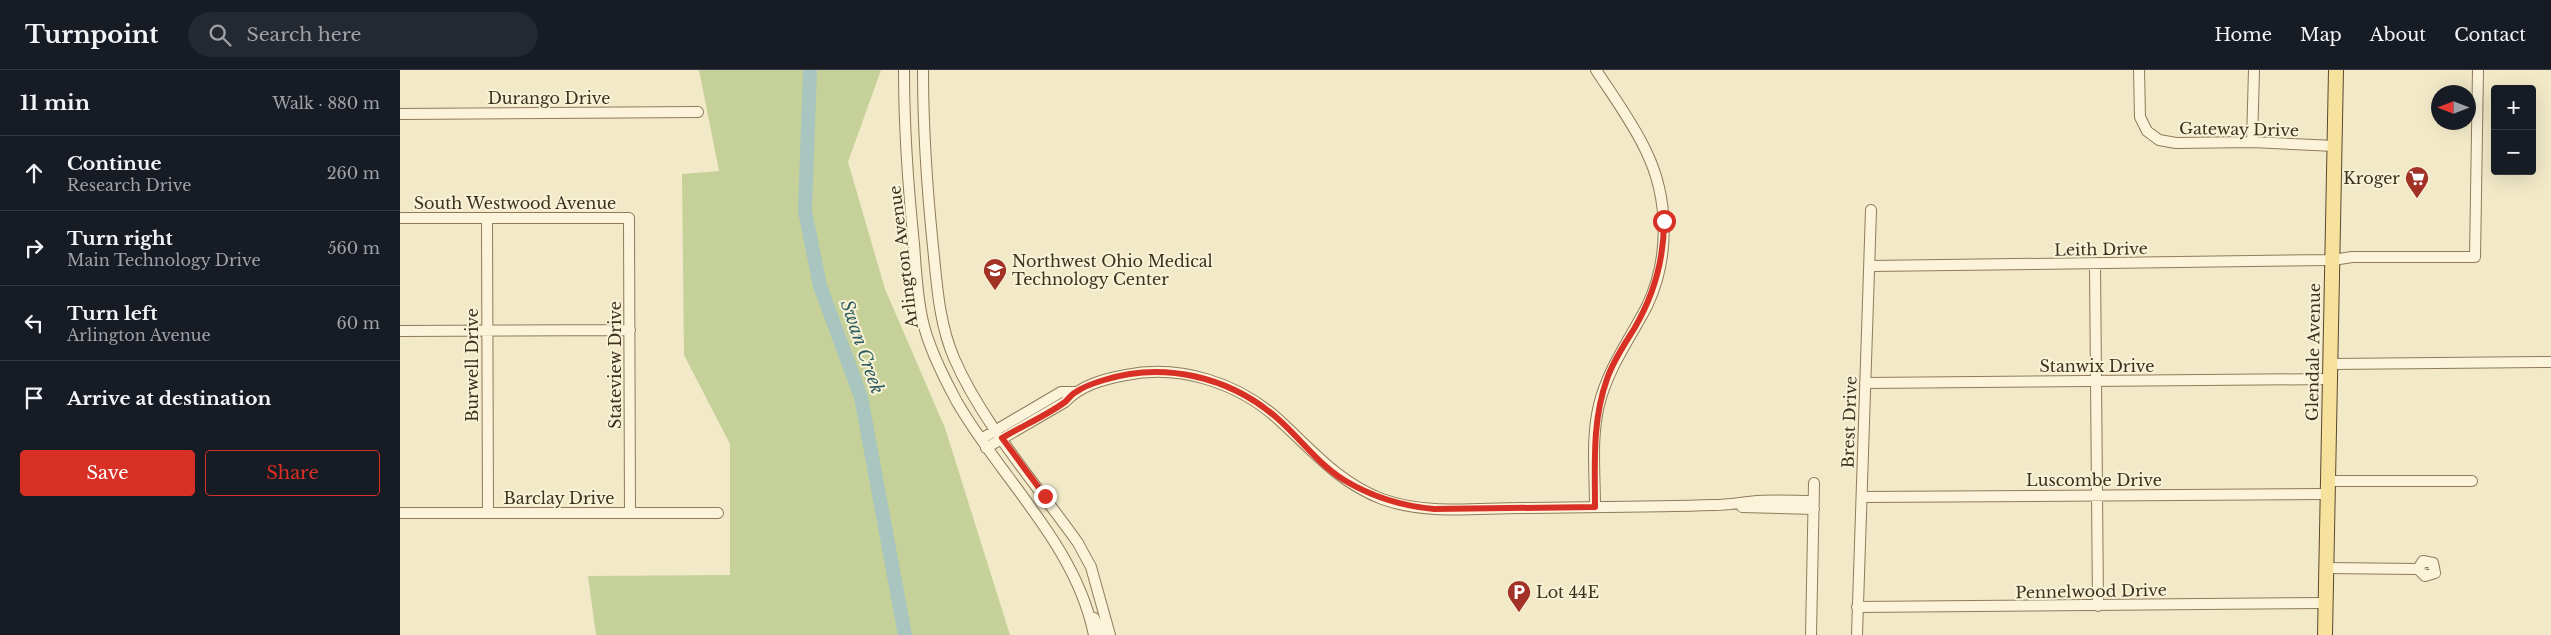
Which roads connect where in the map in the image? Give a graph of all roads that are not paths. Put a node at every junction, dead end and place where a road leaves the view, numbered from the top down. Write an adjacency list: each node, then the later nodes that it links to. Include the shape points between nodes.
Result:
1 (904, 70): 28 (street, Arlington Avenue, via 906,155 923,323 957,402)
2 (923, 70): 27 (street, Arlington Avenue, via 925,157 940,313 963,378)
3 (1596, 70): 35 (street, via 1647,152 1661,194 1664,234 1653,291 1615,362 1599,404 1594,444)
4 (2139, 70): 10 (street, Gateway Drive, via 2139,111 2147,131 2154,137 2167,142)
5 (2254, 70): 10 (street)
6 (2336, 70): 11 (main road, Glendale Avenue)
7 (2478, 70): 16 (street, Leith Drive, via 2475,257 2352,257)
8 (698, 112): 9 (street, Durango Drive)
9 (400, 114)
10 (2252, 142): 11 (street, Gateway Drive)
11 (2335, 146): 16 (main road, Glendale Avenue)
12 (1871, 210): 18 (street, Brest Drive)
13 (400, 218): 14 (street, South Westwood Avenue)
14 (487, 218): 15 (street, South Westwood Avenue); 19 (street, Burwell Drive)
15 (629, 218): 20 (street, Stateview Drive)
16 (2333, 260): 17 (street, Leith Drive); 23 (main road, Glendale Avenue)
17 (2096, 265): 18 (street, Leith Drive); 25 (street)
18 (1870, 266): 26 (street, Brest Drive)
19 (487, 330): 20 (street); 21 (street); 37 (street, Burwell Drive)
20 (630, 330): 38 (street, Stateview Drive)
21 (400, 331)
22 (2551, 362): 23 (street)
23 (2331, 364): 24 (main road, Glendale Avenue)
24 (2330, 379): 25 (street, Stanwix Drive); 31 (main road, Glendale Avenue)
25 (2096, 381): 26 (street, Stanwix Drive); 32 (street)
26 (1865, 383): 33 (street, Brest Drive)
27 (999, 434): 28 (street); 35 (street, via 1065,402 1074,392 1104,380 1134,373 1190,375 1224,386 1257,402 1332,471 1355,487 1383,499 1434,509); 48 (street, Arlington Avenue, via 1078,543 1091,567)
28 (984, 443): 45 (street, Arlington Avenue, via 1063,556)
29 (2472, 481): 31 (street, Luscombe Drive)
30 (1814, 483): 34 (street)
31 (2327, 488): 32 (street, Luscombe Drive); 40 (main road, Glendale Avenue)
32 (2096, 495): 33 (street, Luscombe Drive); 43 (street)
33 (1862, 497): 44 (street, Brest Drive)
34 (1814, 505): 35 (street, via 1761,509 1716,505); 49 (street)
35 (1595, 507)
36 (400, 513): 37 (street, Barclay Drive)
37 (488, 513): 38 (street, Barclay Drive)
38 (630, 513): 39 (street, Barclay Drive)
39 (718, 513)
40 (2326, 568): 41 (street); 42 (main road, Glendale Avenue)
41 (2418, 569)
42 (2325, 603): 43 (street, Pennelwood Drive); 51 (main road, Glendale Avenue)
43 (2098, 606): 44 (street, Pennelwood Drive)
44 (1857, 607): 50 (street, Brest Drive)
45 (1090, 611): 46 (street, Arlington Avenue); 47 (street)
46 (1094, 635)
47 (1102, 635)
48 (1110, 635)
49 (1811, 635)
50 (1857, 635)
51 (2325, 635)

